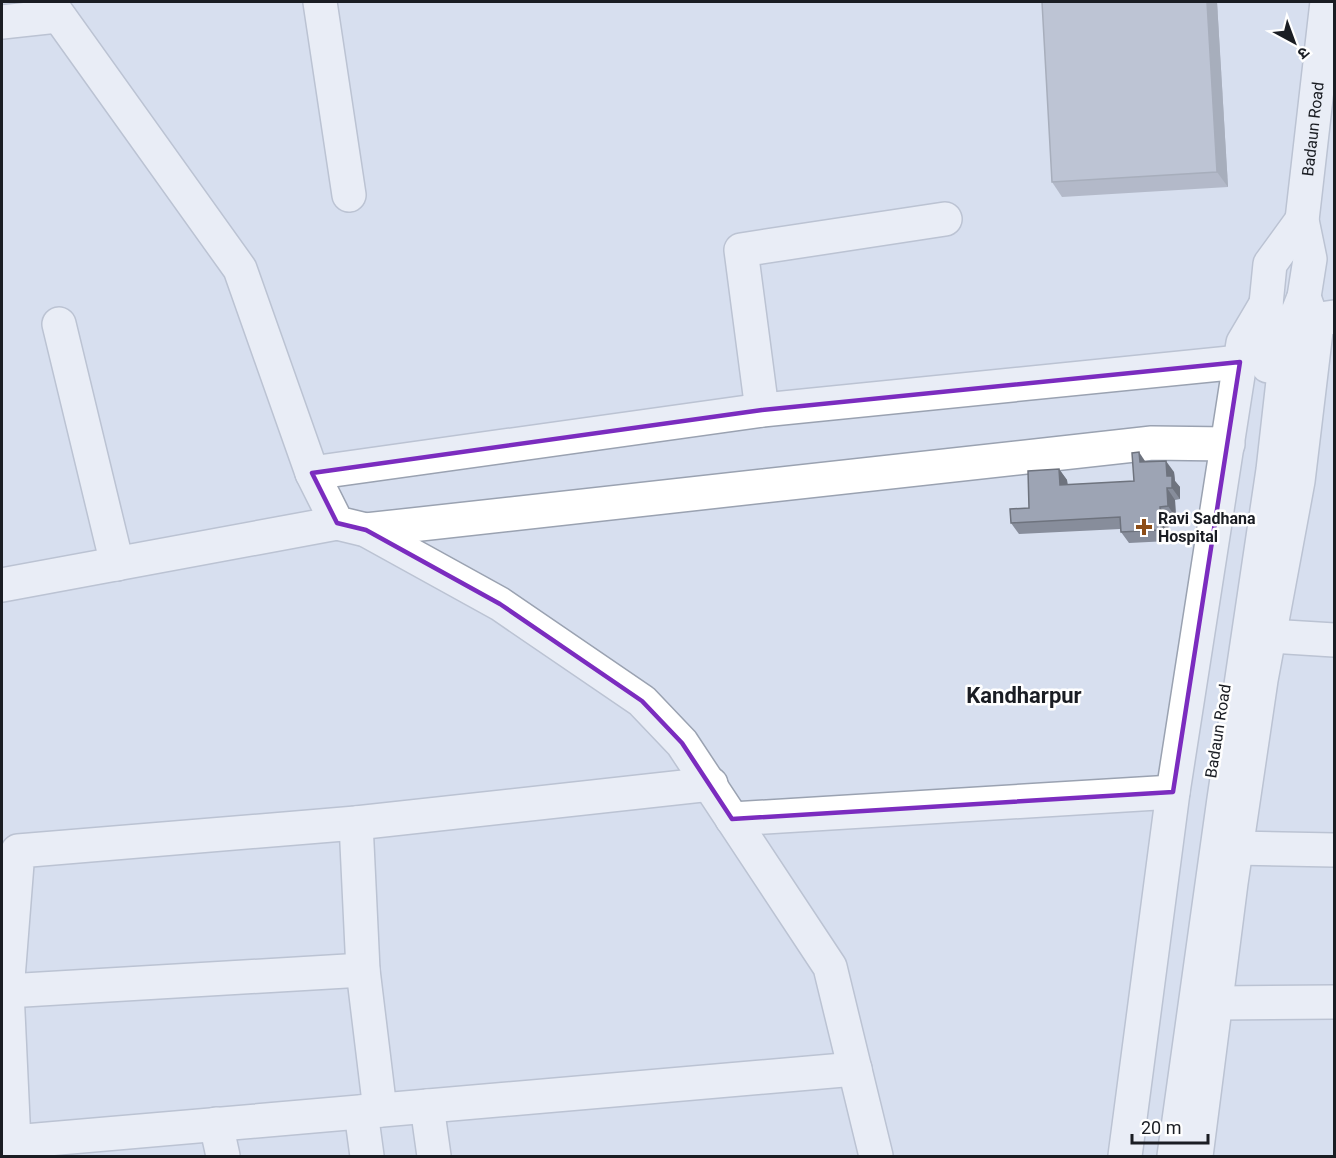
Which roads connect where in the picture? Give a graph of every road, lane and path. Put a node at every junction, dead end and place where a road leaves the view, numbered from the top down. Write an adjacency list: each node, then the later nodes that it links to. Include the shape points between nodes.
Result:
1 (320, 2): 5 (main road)
2 (1327, 2): 7 (main road, Badaun Road)
3 (53, 9): 4 (main road); 14 (main road, via 240,269)
4 (2, 22)
5 (350, 195)
6 (945, 219): 12 (main road, via 741,250)
7 (1302, 220): 8 (main road, via 1270,264); 9 (main road)
8 (1266, 304): 11 (main road, via 1243,343); 41 (main road, Badaun Road, via 1271,342 1234,631)
9 (1317, 311): 18 (main road, via 1298,481); 42 (main road, via 1288,337 1273,470)
10 (59, 324): 16 (main road)
11 (1240, 363): 12 (main road); 13 (main road)
12 (762, 410): 14 (main road)
13 (1228, 444): 15 (main road, via 1152,443); 21 (main road)
14 (312, 473): 15 (main road)
15 (351, 526): 16 (main road); 20 (main road, via 500,604 642,701 682,743)
16 (117, 564): 17 (main road)
17 (2, 585)
18 (1269, 636): 19 (main road); 24 (main road)
19 (1335, 640)
20 (711, 784): 22 (main road); 23 (main road)
21 (1173, 792): 22 (main road); 40 (main road)
22 (732, 819): 31 (main road, via 830,967)
23 (356, 823): 26 (main road); 27 (main road)
24 (1236, 848): 25 (main road); 30 (main road)
25 (1335, 850)
26 (10, 853): 28 (main road)
27 (363, 970): 28 (main road); 33 (main road)
28 (7, 991): 35 (main road)
29 (1335, 1002): 30 (main road)
30 (1216, 1003): 43 (main road)
31 (855, 1069): 32 (main road); 39 (main road)
32 (427, 1106): 33 (main road); 38 (main road)
33 (371, 1111): 34 (main road); 37 (main road)
34 (216, 1124): 35 (main road); 36 (main road)
35 (8, 1142)
36 (223, 1156)
37 (367, 1156)
38 (434, 1156)
39 (876, 1156)
40 (1125, 1156)
41 (1152, 1156)
42 (1174, 1156)
43 (1196, 1156)

